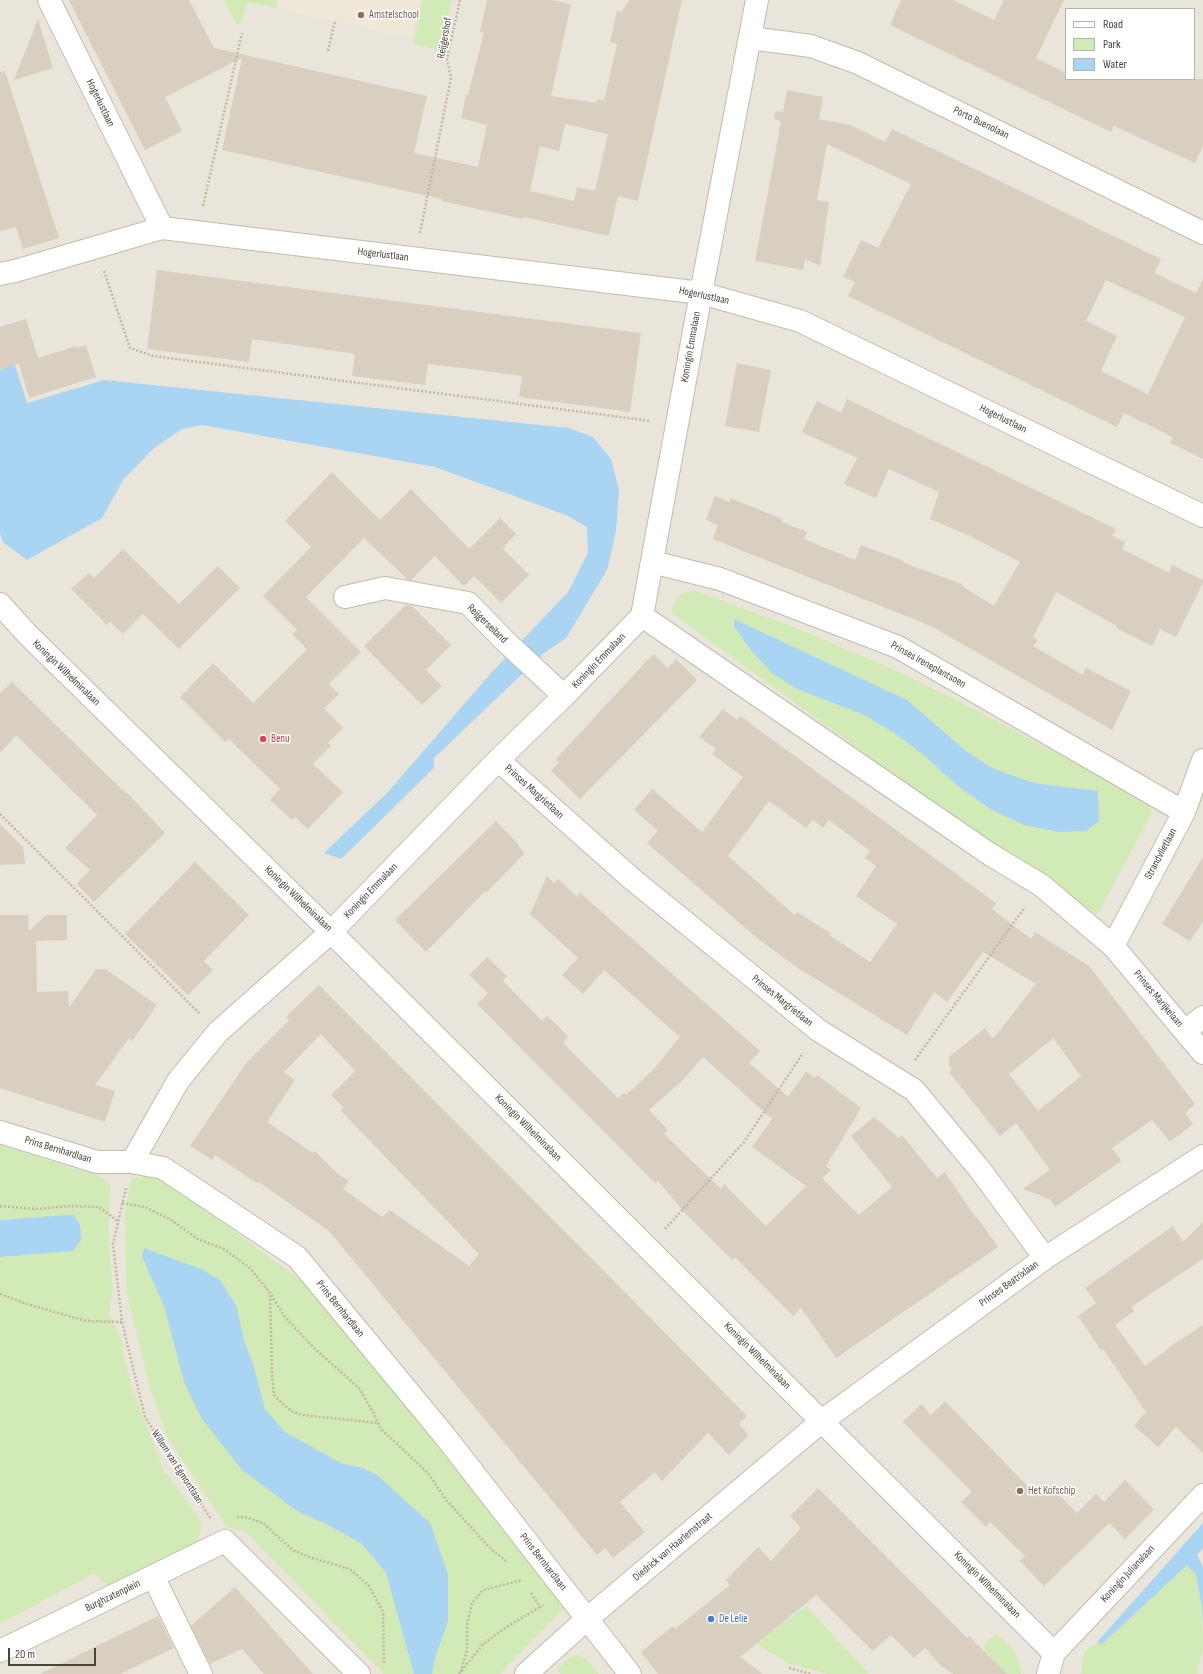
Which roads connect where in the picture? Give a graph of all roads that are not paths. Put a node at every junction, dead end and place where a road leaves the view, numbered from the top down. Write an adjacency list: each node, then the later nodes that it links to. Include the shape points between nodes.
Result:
1 (49, 0): 4 (street, Hogerlustlaan)
2 (757, 0): 3 (street, Koningin Emmalaan)
3 (750, 38): 5 (street, Porto Buenolaan, via 811,46 858,63); 7 (street, Koningin Emmalaan)
4 (162, 228): 6 (street, Hogerlustlaan); 7 (street, Hogerlustlaan)
5 (1203, 233)
6 (0, 274)
7 (701, 293): 8 (street, Hogerlustlaan, via 800,321); 9 (street, Koningin Emmalaan)
8 (1203, 516)
9 (652, 562): 12 (street, Koningin Emmalaan); 16 (street, Prinses Ireneplantsoen, via 720,579 898,647)
10 (345, 597): 13 (street, Reijgerseiland, via 385,588 468,603)
11 (0, 604): 17 (street, Koningin Wilhelminalaan, via 28,635)
12 (642, 616): 13 (street, Koningin Emmalaan); 18 (street, via 991,856 1040,885)
13 (564, 696): 14 (street, Koningin Emmalaan)
14 (498, 760): 17 (street, Koningin Emmalaan); 25 (street, Prinses Margrietlaan, via 632,879 818,1030 914,1090 980,1171)
15 (1203, 760): 16 (street, Strandvlietlaan)
16 (1184, 812): 18 (street, Strandvlietlaan)
17 (331, 932): 24 (street, Koningin Emmalaan, via 218,1032 178,1081); 26 (street, Koningin Wilhelminalaan)
18 (1113, 946): 20 (street, Prinses Marijkelaan)
19 (1203, 1017): 20 (street)
20 (1185, 1031): 21 (street, Prinses Marijkelaan)
21 (1203, 1053)
22 (0, 1132): 24 (street, Prins Bernhardlaan, via 97,1162)
23 (1203, 1156): 25 (street, Prinses Beatrixlaan)
24 (132, 1162): 29 (street, Prins Bernhardlaan, via 163,1168 297,1257 444,1435)
25 (1045, 1258): 26 (street, Prinses Beatrixlaan)
26 (822, 1421): 29 (street, Diedrick van Haarlemstraat); 31 (street, Koningin Wilhelminalaan)
27 (1203, 1495): 31 (street, Koningin Julianalaan)
28 (153, 1576): 30 (street, Burghzatenplein); 32 (street); 33 (street, Burghzatenplein, via 221,1533)
29 (587, 1619): 34 (street, Diedrick van Haarlemstraat); 35 (street, Prins Bernhardlaan)
30 (0, 1651)
31 (1054, 1653): 36 (street)
32 (201, 1674)
33 (359, 1674)
34 (526, 1674)
35 (630, 1674)
36 (1048, 1674)

